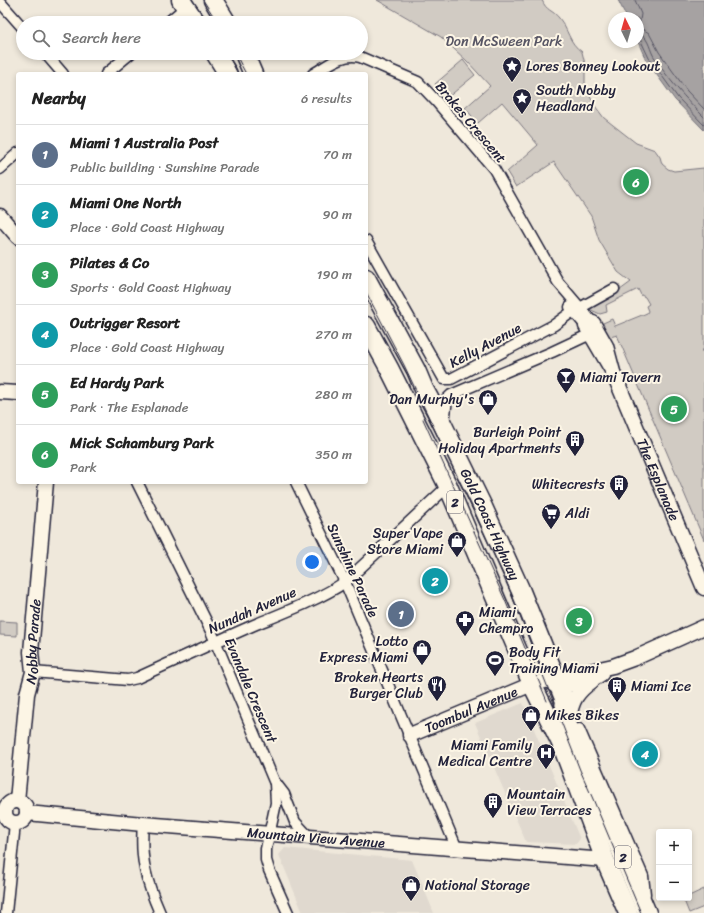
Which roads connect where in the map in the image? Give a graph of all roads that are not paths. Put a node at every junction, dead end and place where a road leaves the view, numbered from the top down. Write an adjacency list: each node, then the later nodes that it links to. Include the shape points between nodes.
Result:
1 (213, 0): 6 (highway)
2 (0, 2): 7 (street)
3 (184, 4): 4 (street); 5 (highway)
4 (174, 16)
5 (192, 16)
6 (223, 16)
7 (16, 20)
8 (51, 60): 14 (street)
9 (123, 60): 15 (street)
10 (219, 60): 16 (highway)
11 (247, 60): 17 (highway)
12 (338, 60): 18 (street, Brakes Crescent)
13 (367, 60): 26 (street, Brakes Crescent, via 419,83 494,169 558,282 563,297)
14 (61, 72)
15 (108, 72)
16 (227, 72)
17 (252, 72)
18 (316, 72)
19 (16, 155): 20 (street)
20 (0, 169)
21 (0, 216): 22 (street)
22 (16, 235)
23 (368, 245): 26 (street, Kelly Avenue, via 444,379 453,378 525,341)
24 (368, 282): 31 (highway, Gold Coast Highway / 2)
25 (614, 290): 26 (street, Kelly Avenue)
26 (578, 310): 27 (street, Brakes Crescent)
27 (591, 328): 31 (street, Kelly Avenue, via 584,337 451,395 447,400); 37 (street, The Esplanade, via 608,350 613,372)
28 (368, 330): 35 (highway, Gold Coast Highway / 2)
29 (0, 392): 30 (street)
30 (16, 393)
31 (444, 427): 43 (highway, Gold Coast Highway / 2, via 520,588)
32 (46, 484): 41 (street, Nobby Parade, via 31,652)
33 (138, 484): 39 (street, Evandale Crescent)
34 (297, 484): 36 (street, Sunshine Parade)
35 (448, 486): 36 (street, Nundah Avenue); 44 (highway, Gold Coast Highway / 2)
36 (345, 582): 39 (street, Nundah Avenue, via 336,589); 46 (street, Sunshine Parade)
37 (704, 588)
38 (704, 627): 40 (street)
39 (216, 642): 41 (street, Nundah Avenue, via 128,680); 47 (street, Evandale Crescent)
40 (613, 666): 42 (street); 43 (street)
41 (33, 672): 48 (street, Nobby Parade, via 27,694)
42 (594, 679): 43 (street, via 576,684); 45 (street, via 577,695)
43 (558, 682): 44 (street); 45 (highway, Gold Coast Highway / 2)
44 (532, 684): 46 (street, Toombul Avenue); 56 (highway, Gold Coast Highway / 2, via 561,743)
45 (572, 722): 57 (highway, Gold Coast Highway / 2)
46 (410, 735): 55 (street, Sunshine Parade)
47 (274, 781): 53 (street, Evandale Crescent, via 276,803); 54 (street, Evandale Crescent, via 284,794 295,822)
48 (17, 801): 49 (street, via 10,803); 50 (street, via 26,806)
49 (3, 812): 51 (street)
50 (28, 813): 51 (street, via 25,820); 52 (street, Mountain View Avenue)
51 (15, 823): 59 (street)
52 (143, 824): 53 (street, Mountain View Avenue); 58 (street, via 142,856)
53 (269, 834): 54 (street, Mountain View Avenue); 60 (street, Evandale Crescent, via 266,860)
54 (310, 838): 55 (street, Mountain View Avenue)
55 (457, 849): 56 (street, Mountain View Avenue)
56 (605, 860): 61 (highway, Gold Coast Highway / 2)
57 (645, 908)
58 (156, 912)
59 (6, 913)
60 (288, 913)
61 (628, 913)

